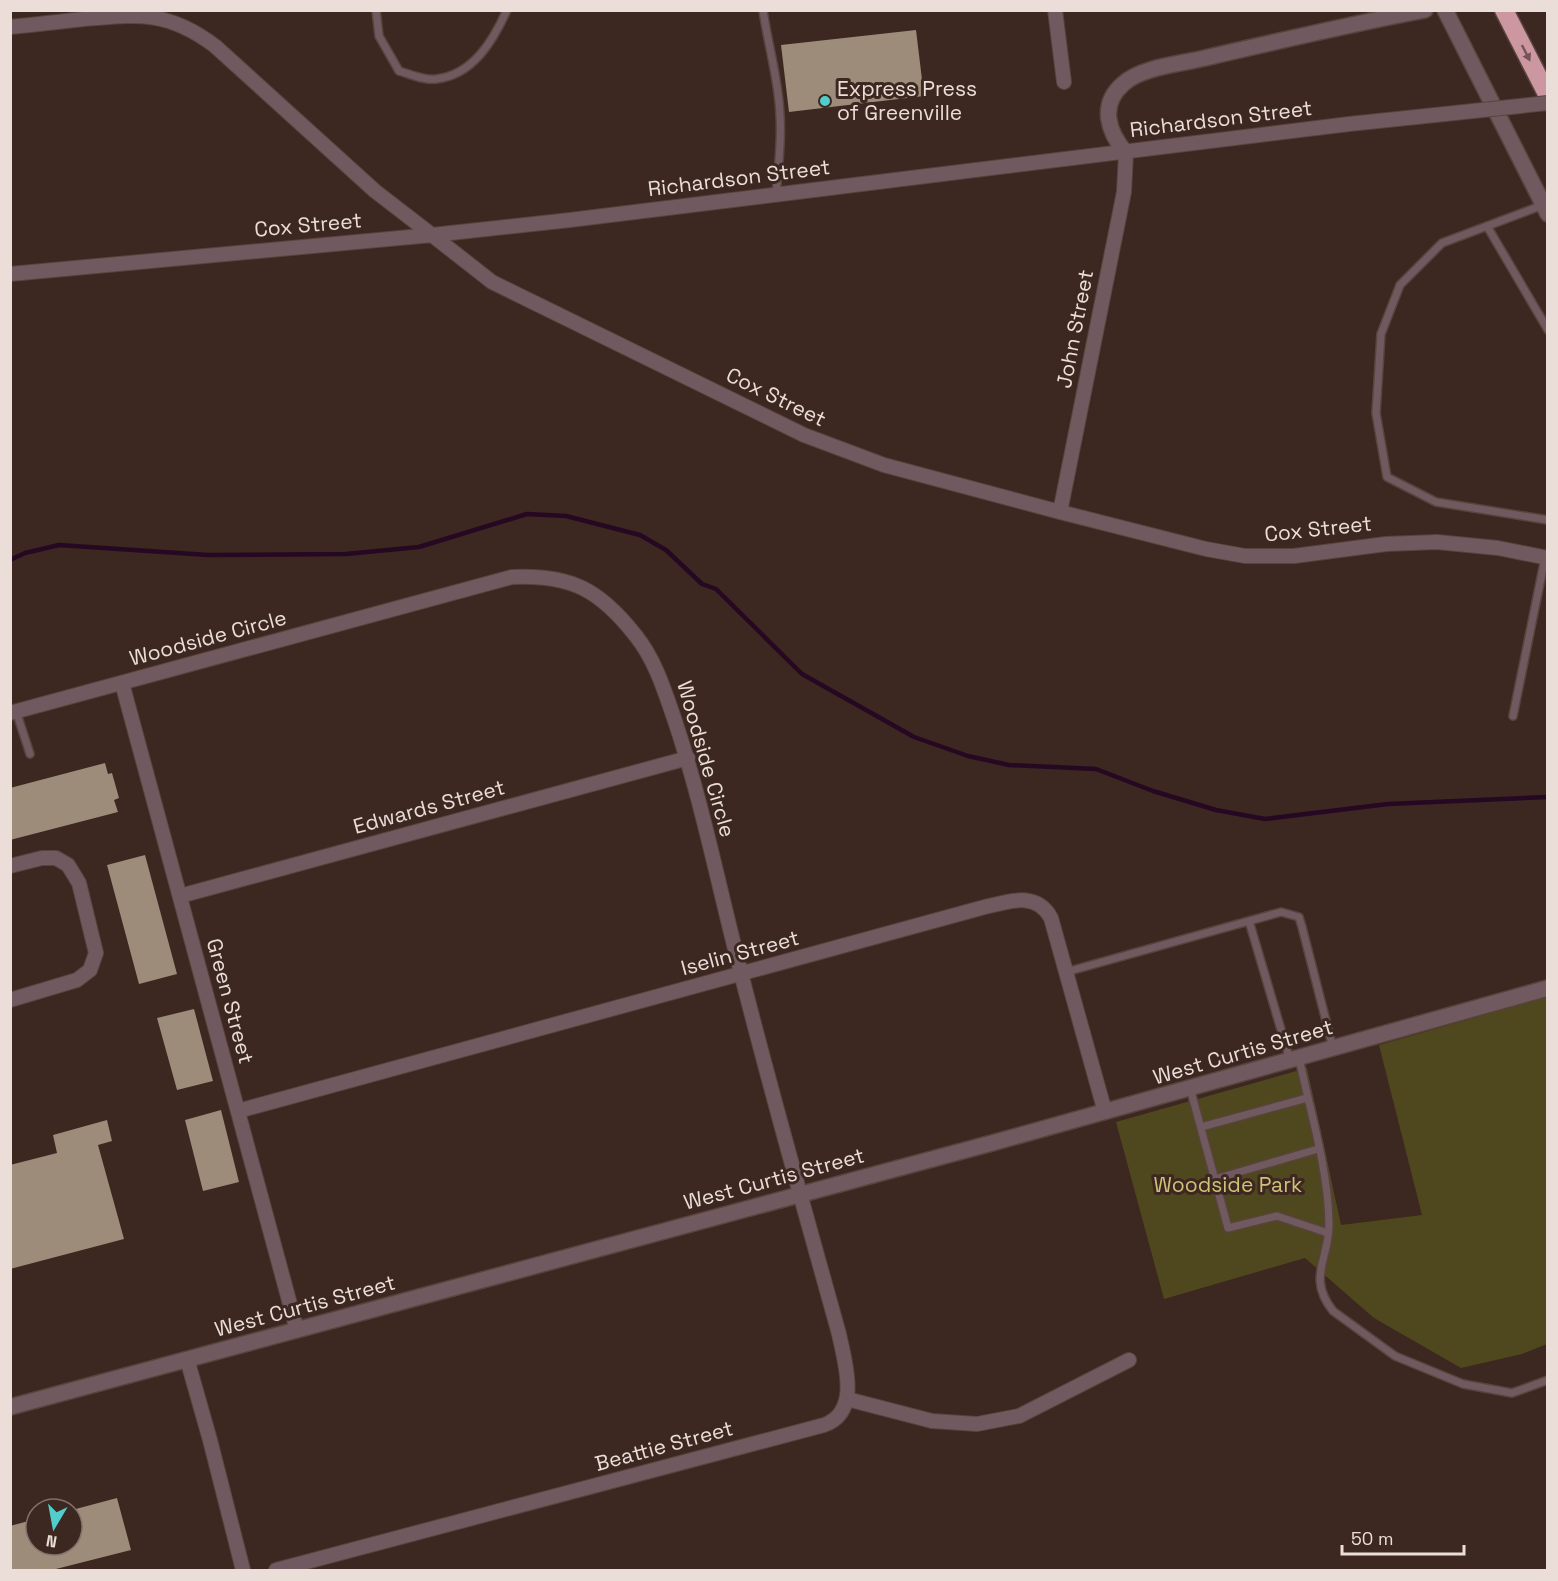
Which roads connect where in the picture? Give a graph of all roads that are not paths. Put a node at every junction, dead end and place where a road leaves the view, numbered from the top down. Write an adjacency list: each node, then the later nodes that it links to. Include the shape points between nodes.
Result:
1 (376, 10): 2 (lane, via 379,36 399,71 434,80 454,75 474,61 494,39)
2 (507, 10)
3 (763, 10): 14 (lane, via 781,117)
4 (1055, 10): 10 (street)
5 (1425, 10): 13 (street, via 1138,74 1121,85 1109,106 1110,126)
6 (1445, 10): 15 (street)
7 (1504, 10): 11 (highway, one-way to 11)
8 (127, 13): 9 (street); 17 (street, via 169,21 200,35 375,192)
9 (10, 27)
10 (1064, 82)
11 (1548, 96)
12 (1548, 103): 13 (street, Richardson Street, bridge)
13 (1126, 153): 14 (street, Richardson Street); 20 (street, John Street, via 1124,192)
14 (776, 195): 17 (street, Richardson Street)
15 (1545, 209): 16 (lane)
16 (1487, 226): 19 (lane); 21 (lane, via 1442,243 1400,285 1381,334 1376,413 1387,477 1436,502)
17 (432, 235): 18 (street, Cox Street); 20 (street, Cox Street, via 492,282 804,435 884,465)
18 (10, 274)
19 (1548, 330)
20 (1059, 512): 22 (street, Cox Street, via 1245,556 1293,556 1437,542)
21 (1548, 520)
22 (1546, 558): 25 (lane)
23 (122, 683): 24 (street, Woodside Circle); 27 (street, Woodside Circle, via 512,577 549,577 591,592 636,636 661,681); 29 (street, Green Street)
24 (13, 712): 26 (lane)
25 (1513, 716)
26 (30, 754)
27 (688, 758): 29 (street, Edwards Street); 32 (street, Woodside Circle)
28 (10, 866): 34 (street, via 42,858 56,858 68,865 79,883 96,953 90,970 77,980)
29 (180, 896): 39 (street, Green Street)
30 (1249, 921): 31 (lane); 35 (lane, via 1281,912 1299,917); 36 (lane)
31 (1066, 972): 32 (street, Iselin Street, via 1051,918 1042,906 1028,899 981,908); 40 (street, Iselin Street)
32 (741, 974): 39 (street, Iselin Street); 44 (street, Woodside Circle)
33 (1548, 987): 35 (street, West Curtis Street)
34 (10, 1000)
35 (1334, 1048): 36 (street, West Curtis Street)
36 (1294, 1059): 37 (street, West Curtis Street); 38 (lane)
37 (1190, 1088): 40 (street, West Curtis Street); 41 (lane)
38 (1308, 1098): 41 (lane); 42 (lane)
39 (238, 1111): 46 (street, Green Street)
40 (1105, 1112): 44 (street, West Curtis Street)
41 (1201, 1127): 43 (lane)
42 (1318, 1149): 43 (lane); 45 (lane, via 1327,1196)
43 (1215, 1179): 45 (lane, via 1228,1228 1277,1216)
44 (800, 1194): 46 (street, West Curtis Street); 50 (street, via 839,1334)
45 (1328, 1233): 49 (lane, via 1319,1274 1326,1302 1395,1356 1463,1384 1512,1393)
46 (297, 1330): 47 (street, West Curtis Street)
47 (187, 1359): 51 (street, West Curtis Street); 52 (street)
48 (1130, 1360): 50 (street, via 1019,1416 977,1424 932,1420)
49 (1548, 1380)
50 (847, 1399): 53 (street, Beattie Street, via 838,1418 824,1425)
51 (10, 1407)
52 (243, 1570)
53 (276, 1570)

